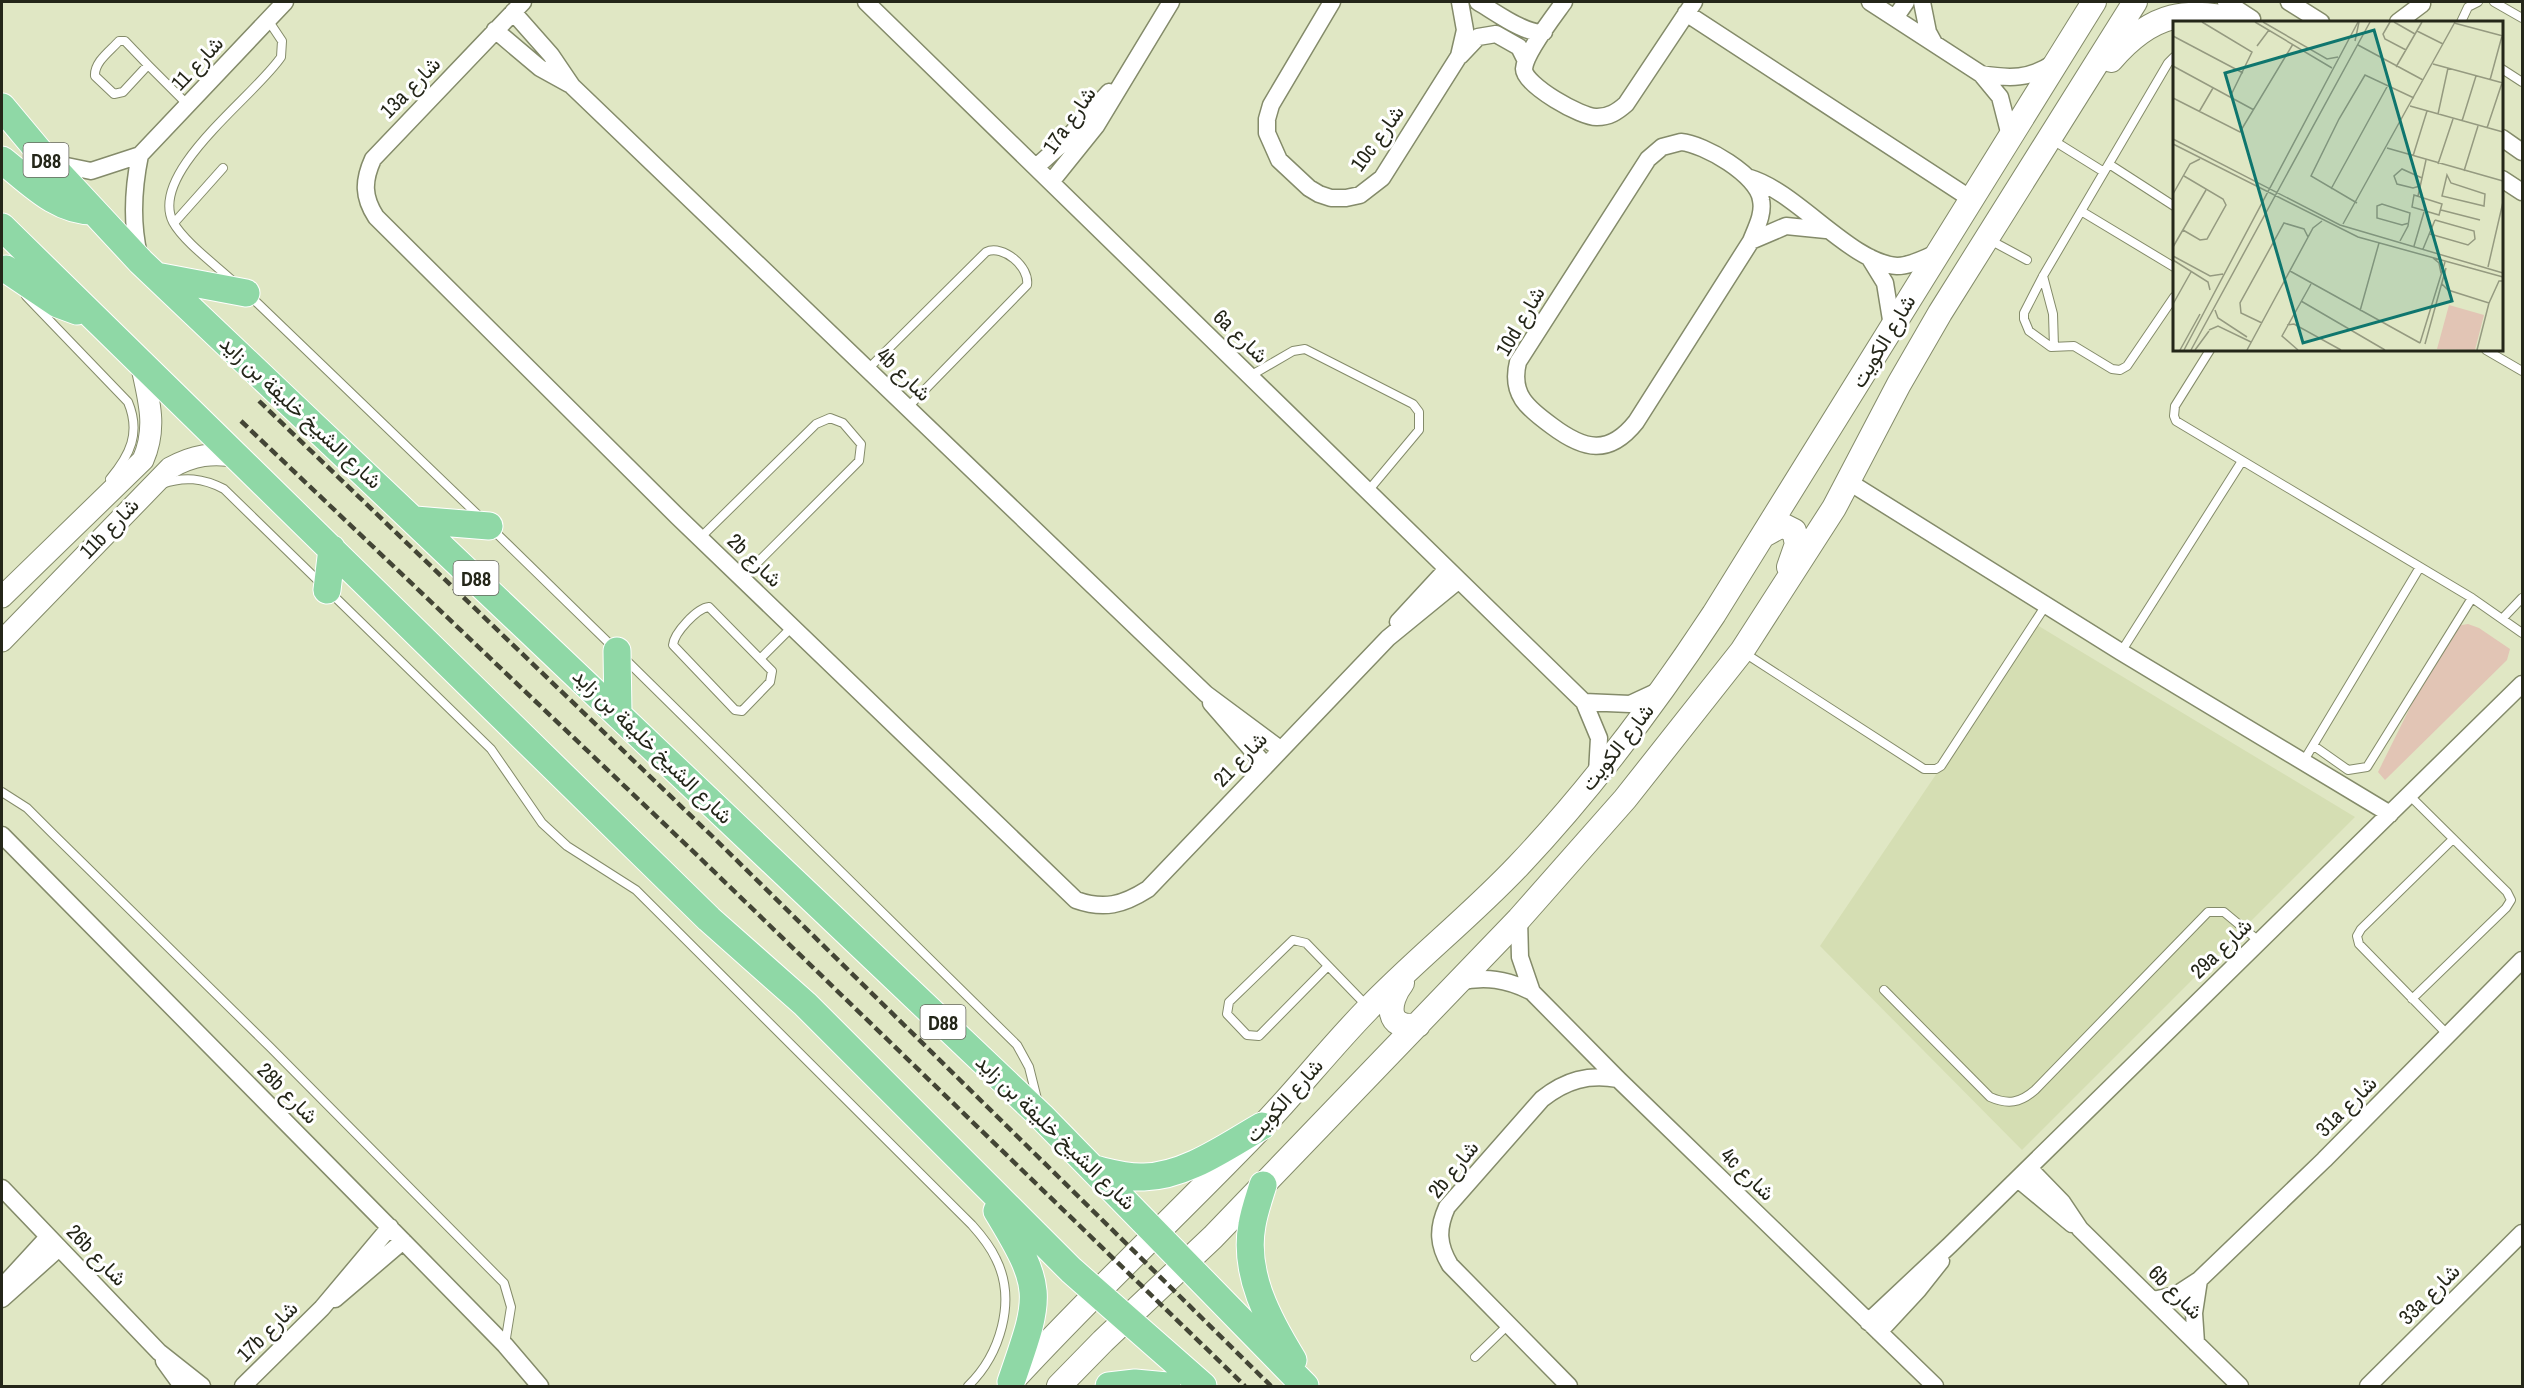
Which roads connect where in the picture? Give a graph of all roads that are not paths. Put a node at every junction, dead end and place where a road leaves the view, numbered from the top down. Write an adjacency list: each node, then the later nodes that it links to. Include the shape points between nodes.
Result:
1 (285, 2): 22 (street, شارع 11)
2 (866, 2): 52 (street, 6a شارع)
3 (1170, 2): 39 (street, 17a شارع)
4 (1332, 2): 32 (street, 10c شارع, via 1271,105 1267,119 1267,134 1279,160 1319,194 1331,198 1360,195 1382,178)
5 (1460, 2): 32 (street, 10c شارع, via 1465,30)
6 (1478, 2): 30 (street, via 1526,30)
7 (1564, 2): 30 (street)
8 (1870, 2): 20 (street)
9 (1906, 2): 20 (street)
10 (1922, 2): 31 (street, via 1928,32)
11 (2094, 2): 34 (main road, شارع الكويت)
12 (2135, 2): 42 (main road, شارع الكويت)
13 (2226, 2): 24 (street)
14 (2289, 2): 25 (street)
15 (2478, 2): 28 (lane, via 2468,7)
16 (2494, 2): 21 (lane)
17 (2423, 3): 26 (street); 27 (street)
18 (518, 7): 29 (street, 13a شارع); 41 (street, 4b شارع)
19 (1690, 7): 35 (street, 10c شارع, via 1626,104 1606,116 1584,115 1532,84 1525,74); 59 (street)
20 (1895, 18): 31 (street)
21 (2523, 18)
22 (268, 20): 43 (street, شارع 11); 64 (lane, via 282,41 281,57 177,173 168,202)
23 (2242, 21): 42 (main road, via 2187,14 2154,22 2132,37)
24 (2255, 21)
25 (2319, 21)
26 (2399, 21)
27 (2416, 21)
28 (2461, 21)
29 (495, 30): 41 (street, 4b شارع, via 540,68); 63 (street, 13a شارع, via 373,159 366,173 365,189)
30 (1544, 32): 35 (street)
31 (1935, 44): 38 (street)
32 (1459, 56): 35 (street, 10c شارع, via 1478,37 1496,33 1519,46)
33 (2173, 59): 54 (lane)
34 (2058, 60): 38 (street, via 2026,77); 45 (main road, شارع الكويت)
35 (1526, 61)
36 (148, 65): 36 (lane, via 121,40 98,64 95,76 111,92 119,94); 43 (lane)
37 (2503, 70): 40 (lane)
38 (1981, 74): 45 (street, via 2000,97)
39 (1121, 82): 52 (street, 17a شارع); 57 (street, 17a شارع, via 1096,126)
40 (2523, 82)
41 (572, 86): 84 (street, 4b شارع)
42 (2078, 90): 46 (main road, شارع الكويت)
43 (188, 105): 49 (street, شارع 11)
44 (2, 107): 51 (main road, شارع الشيخ خليفة بن زايد / D88)
45 (2010, 136): 59 (main road, شارع الكويت)
46 (2049, 137): 54 (lane); 67 (main road, شارع الكويت)
47 (2503, 139): 48 (street)
48 (2523, 152)
49 (140, 155): 51 (street, شارع 11, via 91,171); 74 (street, via 133,216)
50 (2, 160): 61 (main road, via 56,201 79,211)
51 (48, 162): 61 (main road, شارع الشيخ خليفة بن زايد / D88)
52 (1036, 167): 57 (street, 6a شارع)
53 (223, 168): 64 (lane)
54 (2106, 168): 60 (lane); 62 (lane)
55 (1749, 178): 66 (street, 10d شارع, via 1772,188); 68 (street, 10d شارع, via 1761,199 1762,211); 68 (street, 10d شارع, via 1692,143 1670,144 1654,153 1524,351 1515,373 1519,397 1528,409 1585,446 1614,443 1626,435)
56 (2503, 180): 58 (street)
57 (1051, 182): 86 (street, 6a شارع)
58 (2523, 192)
59 (1971, 199): 69 (main road, شارع الكويت)
60 (2173, 205)
61 (93, 211): 74 (main road, شارع الشيخ خليفة بن زايد / D88)
62 (2081, 211): 72 (lane); 75 (lane)
63 (376, 217): 97 (street, 2b شارع)
64 (174, 223): 76 (lane)
65 (2, 227): 78 (main road)
66 (1833, 231): 68 (street, 10d شارع, via 1786,226); 70 (street, 10d شارع)
67 (1988, 238): 71 (lane); 90 (main road, شارع الكويت, via 1899,384)
68 (1751, 241)
69 (1937, 253): 70 (street, 10d شارع, via 1898,266); 79 (main road, شارع الكويت)
70 (1869, 257): 79 (street, 10d شارع, via 1885,283)
71 (2027, 260)
72 (2173, 266)
73 (4, 267): 78 (main road, via 58,304); 93 (lane, via 28,299 122,393 133,413 132,446 103,487)
74 (148, 269): 76 (main road); 94 (main road, شارع الشيخ خليفة بن زايد / D88)
75 (2043, 271): 80 (lane, via 2053,314); 80 (lane, via 2024,320 2029,331)
76 (246, 293): 95 (lane)
77 (2173, 300): 80 (lane, via 2124,369 2112,369 2070,345)
78 (91, 314): 83 (main road)
79 (1892, 327): 96 (main road, شارع الكويت)
80 (2054, 347)
81 (2209, 351): 89 (lane, via 2175,406 2174,416)
82 (2488, 351): 85 (lane)
83 (141, 363): 88 (main road); 93 (street, 11b شارع, via 151,420 150,444 132,473)
84 (867, 370): 87 (street, 4b شارع); 87 (lane, via 986,252 997,249 1007,253 1025,272 1027,285)
85 (2523, 370)
86 (1250, 376): 92 (street, 6a شارع); 92 (lane, via 1293,351 1305,349 1413,404 1419,412 1419,430)
87 (907, 408): 118 (street, 4b شارع)
88 (238, 457): 91 (street, 11b شارع, via 210,454 183,460); 98 (main road)
89 (2242, 461): 99 (lane); 114 (lane)
90 (1849, 482): 104 (main road, شارع الكويت); 107 (street)
91 (145, 491): 102 (lane, via 184,478 224,489); 111 (street, 11b شارع)
92 (1368, 491): 100 (street, 6a شارع)
93 (97, 504): 103 (street, 11b شارع)
94 (415, 520): 95 (main road); 120 (main road, شارع الشيخ خليفة بن زايد / D88)
95 (489, 526): 112 (lane)
96 (1764, 535): 104 (main road, via 1782,525 1789,526 1797,537); 117 (main road, شارع الكويت)
97 (700, 538): 101 (street, 2b شارع); 101 (lane, via 816,424 830,418 843,423 861,444 859,461)
98 (332, 549): 102 (main road); 149 (main road, via 709,919 805,1004)
99 (2420, 567): 105 (lane); 121 (lane)
100 (1453, 575): 119 (street, 6a شارع); 122 (street, شارع 21)
101 (742, 578): 109 (street, 2b شارع)
102 (327, 590): 176 (lane, via 491,749 542,824 567,846 646,898 982,1236 1002,1273 1005,1303 993,1352)
103 (2, 597)
104 (1779, 598): 113 (main road, شارع الكويت)
105 (2472, 598): 108 (lane); 121 (lane, via 2367,767 2348,770)
106 (2523, 598): 108 (lane)
107 (2046, 605): 113 (lane, via 1941,766 1930,770); 114 (street)
108 (2503, 618): 110 (lane)
109 (792, 627): 115 (lane); 131 (street, 2b شارع, via 1064,891 1090,905)
110 (2523, 633)
111 (2, 641)
112 (617, 651): 120 (main road); 145 (lane, via 1017,1045 1029,1066)
113 (1742, 651): 132 (main road, شارع الكويت, via 1624,799)
114 (2121, 652): 123 (street)
115 (761, 658): 115 (lane, via 709,607 700,610 672,642 737,712 772,678 772,671)
116 (2523, 684): 127 (street, 29a شارع)
117 (1663, 689): 119 (street, via 1629,704); 125 (main road, شارع الكويت)
118 (1206, 694): 122 (street, 4b شارع); 124 (street, 4b شارع, via 1228,726)
119 (1584, 702): 125 (street, 6a شارع, via 1599,738)
120 (618, 713): 145 (main road, شارع الشيخ خليفة بن زايد / D88)
121 (2314, 746): 123 (lane)
122 (1280, 749): 124 (street, شارع 21)
123 (2303, 762): 128 (street)
124 (1265, 765): 131 (street, شارع 21, via 1148,889)
125 (1597, 773): 135 (main road, شارع الكويت, via 1518,866)
126 (2, 792): 168 (lane, via 27,808 504,1283 511,1307)
127 (2409, 795): 128 (street, 29a شارع); 130 (lane)
128 (2390, 814): 133 (street, 29a شارع)
129 (2, 835): 152 (street, 28b شارع)
130 (2452, 840): 140 (lane, via 2357,936 2359,944); 140 (lane, via 2510,895 2510,904)
131 (1119, 905)
132 (1519, 920): 137 (main road, شارع الكويت); 139 (street, 4c شارع, via 1520,957)
133 (2260, 942): 138 (lane, via 2224,912 2208,912 2035,1090 2014,1102 1990,1097); 148 (street, 29a شارع)
134 (2523, 960): 143 (street, 31a شارع)
135 (1418, 962): 141 (main road, شارع الكويت); 142 (main road, via 1395,991 1390,1008 1400,1024)
136 (1328, 966): 136 (lane, via 1303,941 1289,942 1229,1002 1227,1014 1247,1035 1259,1036); 141 (lane)
137 (1457, 982): 139 (street, 4c شارع, via 1488,978); 142 (main road, شارع الكويت)
138 (1884, 990)
139 (1532, 992): 144 (street, 4c شارع)
140 (2412, 999): 143 (lane)
141 (1369, 1008): 146 (main road, شارع الكويت)
142 (1418, 1025): 150 (main road, شارع الكويت)
143 (2448, 1035): 158 (street, 31a شارع)
144 (1618, 1079): 165 (street, 2b شارع, via 1586,1077 1556,1088 1447,1207 1440,1229 1442,1252); 166 (street, 4c شارع)
145 (1041, 1116): 147 (main road, شارع الشيخ خليفة بن زايد / D88)
146 (1262, 1126): 147 (main road, via 1213,1154 1161,1175 1126,1177); 153 (main road, شارع الكويت)
147 (1094, 1169): 153 (main road, شارع الشيخ خليفة بن زايد / D88)
148 (2023, 1173): 162 (street, 6b شارع, via 2048,1207 2080,1228); 166 (street, 29a شارع, via 1950,1245 1927,1280)
149 (976, 1177): 160 (main road); 171 (main road, via 1023,1255 1033,1282 1033,1314)
150 (1263, 1185): 157 (main road, شارع الكويت); 182 (main road, via 1251,1227 1255,1279 1274,1328)
151 (2, 1188): 156 (street, 26b شارع)
152 (390, 1227): 155 (street, 28b شارع); 163 (street, 17b شارع)
153 (1157, 1233): 157 (main road, شارع الشيخ خليفة بن زايد / D88); 160 (main road, شارع الكويت)
154 (2523, 1233): 186 (street, 33a شارع)
155 (404, 1241): 163 (street, 17b شارع); 168 (street, 28b شارع)
156 (53, 1242): 159 (street); 161 (street); 169 (street, 26b شارع)
157 (1186, 1263): 164 (main road, شارع الكويت); 181 (main road, شارع الشيخ خليفة بن زايد / D88)
158 (2199, 1280): 162 (street, 31a شارع, via 2176,1295); 167 (street, via 2194,1313)
159 (2, 1287)
160 (1096, 1293): 164 (main road); 171 (main road, شارع الكويت)
161 (2, 1299)
162 (2153, 1300): 167 (street, 6b شارع)
163 (322, 1308): 174 (street, 17b شارع)
164 (1126, 1319): 177 (main road, شارع الكويت); 180 (main road)
165 (1507, 1326): 170 (lane); 183 (street, 2b شارع)
166 (1873, 1327): 184 (street, 4c شارع)
167 (2196, 1343): 185 (street, 6b شارع)
168 (505, 1345): 175 (street, 28b شارع)
169 (159, 1352): 172 (street, 26b شارع); 173 (street, 26b شارع)
170 (1475, 1357)
171 (1009, 1384)
172 (182, 1386)
173 (201, 1386)
174 (243, 1386)
175 (540, 1386)
176 (968, 1386)
177 (1059, 1386)
178 (1108, 1386): 179 (main road)
179 (1167, 1386)
180 (1203, 1386)
181 (1305, 1386)
182 (1310, 1386)
183 (1569, 1386)
184 (1935, 1386)
185 (2240, 1386)
186 (2368, 1386)

